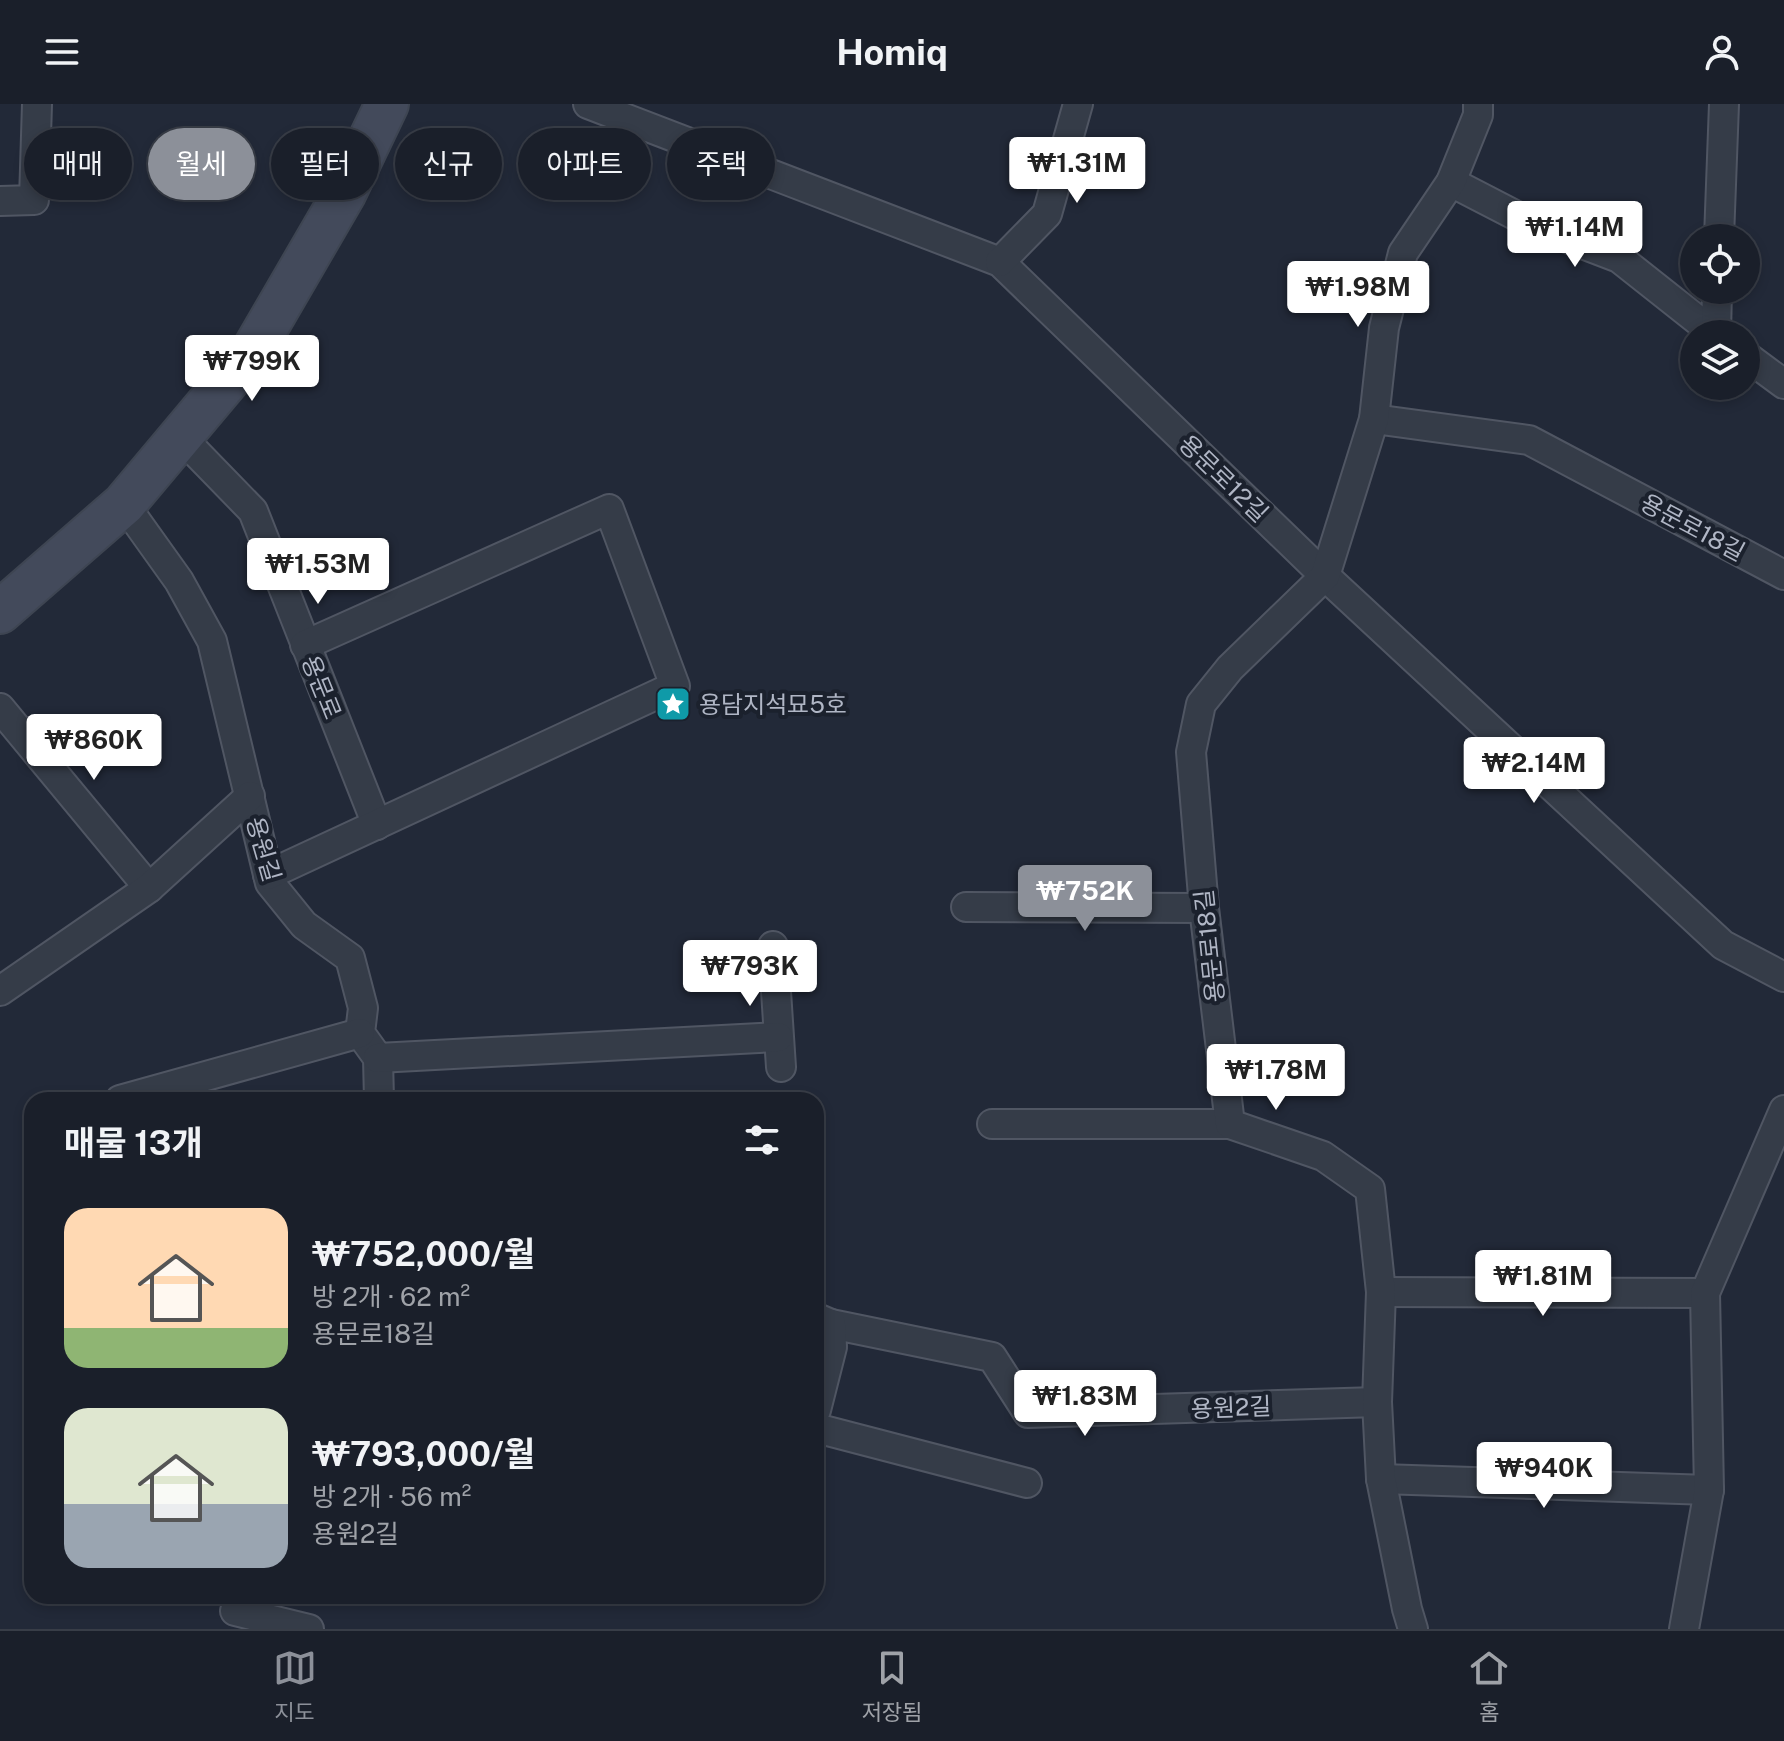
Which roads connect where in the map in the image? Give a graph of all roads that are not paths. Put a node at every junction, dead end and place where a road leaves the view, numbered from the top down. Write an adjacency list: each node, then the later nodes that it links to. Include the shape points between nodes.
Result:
1 (37, 104): 8 (street, via 34,200)
2 (387, 104): 15 (main road, via 344,194 254,349)
3 (588, 104): 10 (street, 용문로12길)
4 (1078, 104): 10 (street, via 1047,214)
5 (1478, 104): 7 (street, 용문로18길)
6 (1724, 104): 9 (street)
7 (1451, 182): 11 (street, via 1538,227 1619,258); 14 (street, 용문로18길, via 1403,253 1384,328)
8 (0, 201)
9 (1720, 224)
10 (1000, 262): 18 (street, 용문로12길)
11 (1697, 320)
12 (1760, 366): 13 (street)
13 (1784, 384)
14 (1374, 419): 17 (street, 용문로18길, via 1529,440); 18 (street, 용문로18길)
15 (181, 437): 16 (main road); 20 (street, 용문로, via 253,511)
16 (124, 504): 19 (main road); 22 (street, 용원길, via 179,581 212,641)
17 (1784, 575)
18 (1325, 576): 27 (street, 용문로18길, via 1230,668 1201,704 1191,752); 29 (street, 용문로12길, via 1723,945)
19 (0, 612)
20 (305, 645): 23 (street, 용문로); 23 (street, via 609,509 675,686)
21 (0, 708): 25 (street)
22 (250, 796): 24 (street, 용원길); 25 (street, 용원길)
23 (377, 825): 24 (street)
24 (268, 875): 31 (street, 용원길, via 304,925 350,958 363,1008)
25 (149, 888): 30 (street, 용원길)
26 (966, 907): 27 (street)
27 (1204, 908): 39 (street, 용문로18길)
28 (773, 946): 32 (street)
29 (1784, 977)
30 (0, 991)
31 (360, 1033): 33 (street); 35 (street)
32 (778, 1037): 33 (street); 34 (street)
33 (378, 1058): 36 (street)
34 (781, 1067)
35 (149, 1092)
36 (379, 1092)
37 (1784, 1110): 41 (street)
38 (992, 1124): 39 (street)
39 (1230, 1124): 40 (street, via 1323,1156 1370,1189)
40 (1381, 1292): 41 (street); 45 (street)
41 (1705, 1293): 49 (street)
42 (824, 1321): 45 (street, 용원2길, via 992,1357 1028,1413)
43 (824, 1324): 44 (street, 용원2길, via 832,1347)
44 (824, 1378)
45 (1377, 1402): 47 (street)
46 (824, 1430): 48 (street)
47 (1381, 1479): 49 (street); 52 (street)
48 (1027, 1483)
49 (1709, 1490): 53 (street)
50 (236, 1612): 51 (street)
51 (309, 1629)
52 (1413, 1629)
53 (1684, 1629)

